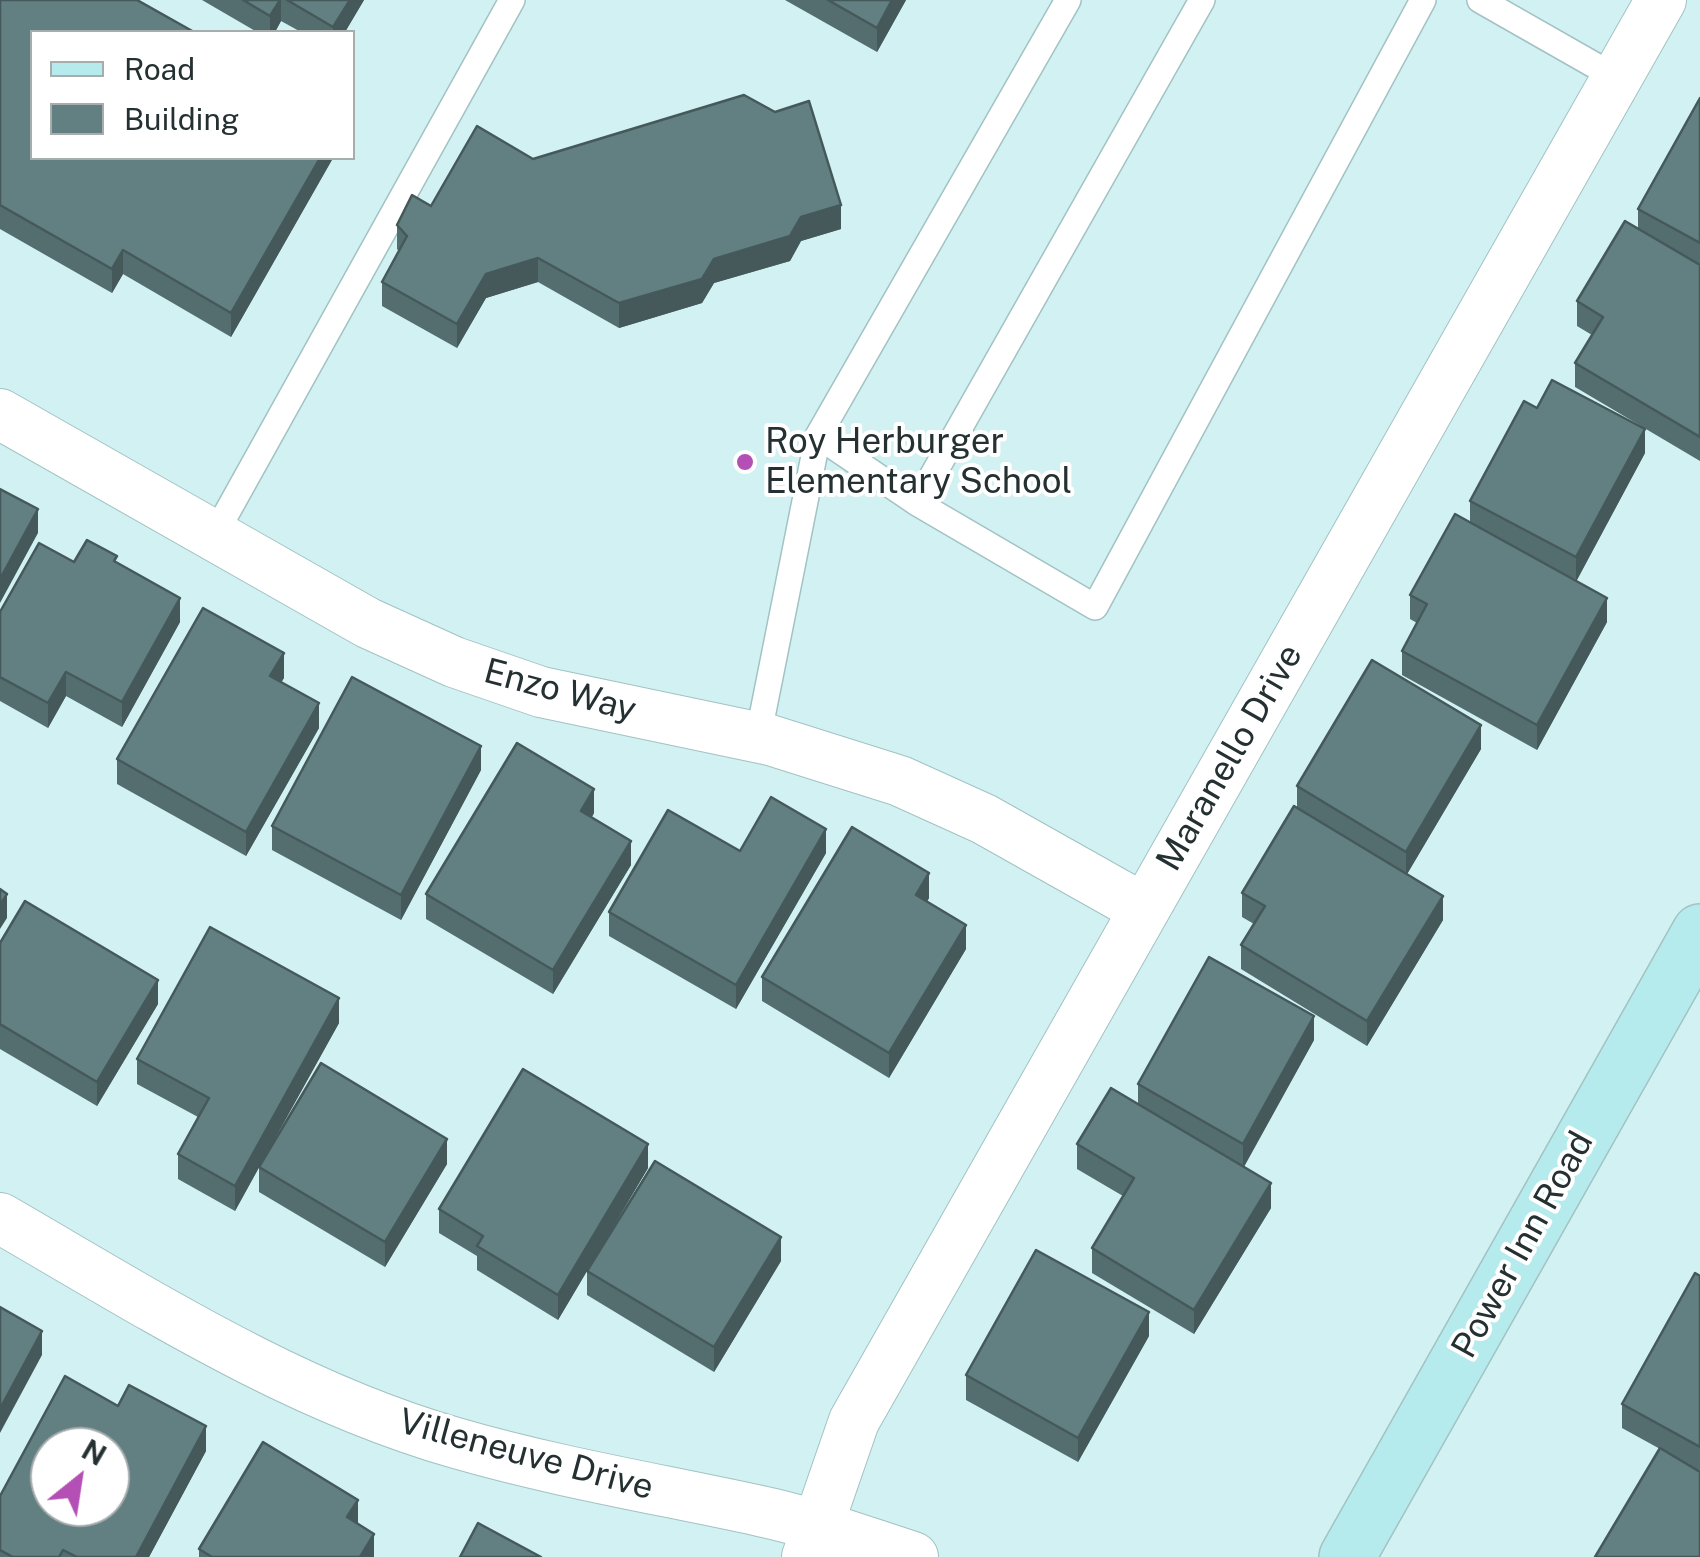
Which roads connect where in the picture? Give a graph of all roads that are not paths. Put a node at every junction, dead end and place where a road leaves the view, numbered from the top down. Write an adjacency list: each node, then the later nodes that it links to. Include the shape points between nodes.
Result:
1 (512, 0): 11 (lane)
2 (1068, 0): 9 (lane)
3 (1202, 0): 10 (lane)
4 (1423, 0): 10 (lane, via 1095,607)
5 (1480, 0): 7 (lane)
6 (1662, 0): 7 (street, Maranello Drive)
7 (1617, 78): 13 (street, Maranello Drive)
8 (0, 414): 11 (street, Enzo Way)
9 (818, 436): 10 (lane); 12 (lane)
10 (917, 504)
11 (214, 534): 12 (street, Enzo Way, via 368,623 454,662 542,692)
12 (758, 738): 13 (street, Enzo Way, via 900,781 984,818)
13 (1144, 908): 16 (street, Maranello Drive, via 854,1421)
14 (1700, 932): 18 (main road, Power Inn Road)
15 (0, 1218): 16 (street, Villeneuve Drive, via 216,1343 308,1388 454,1443 764,1511)
16 (812, 1541): 17 (street, Villeneuve Drive)
17 (913, 1557)
18 (1347, 1557)

